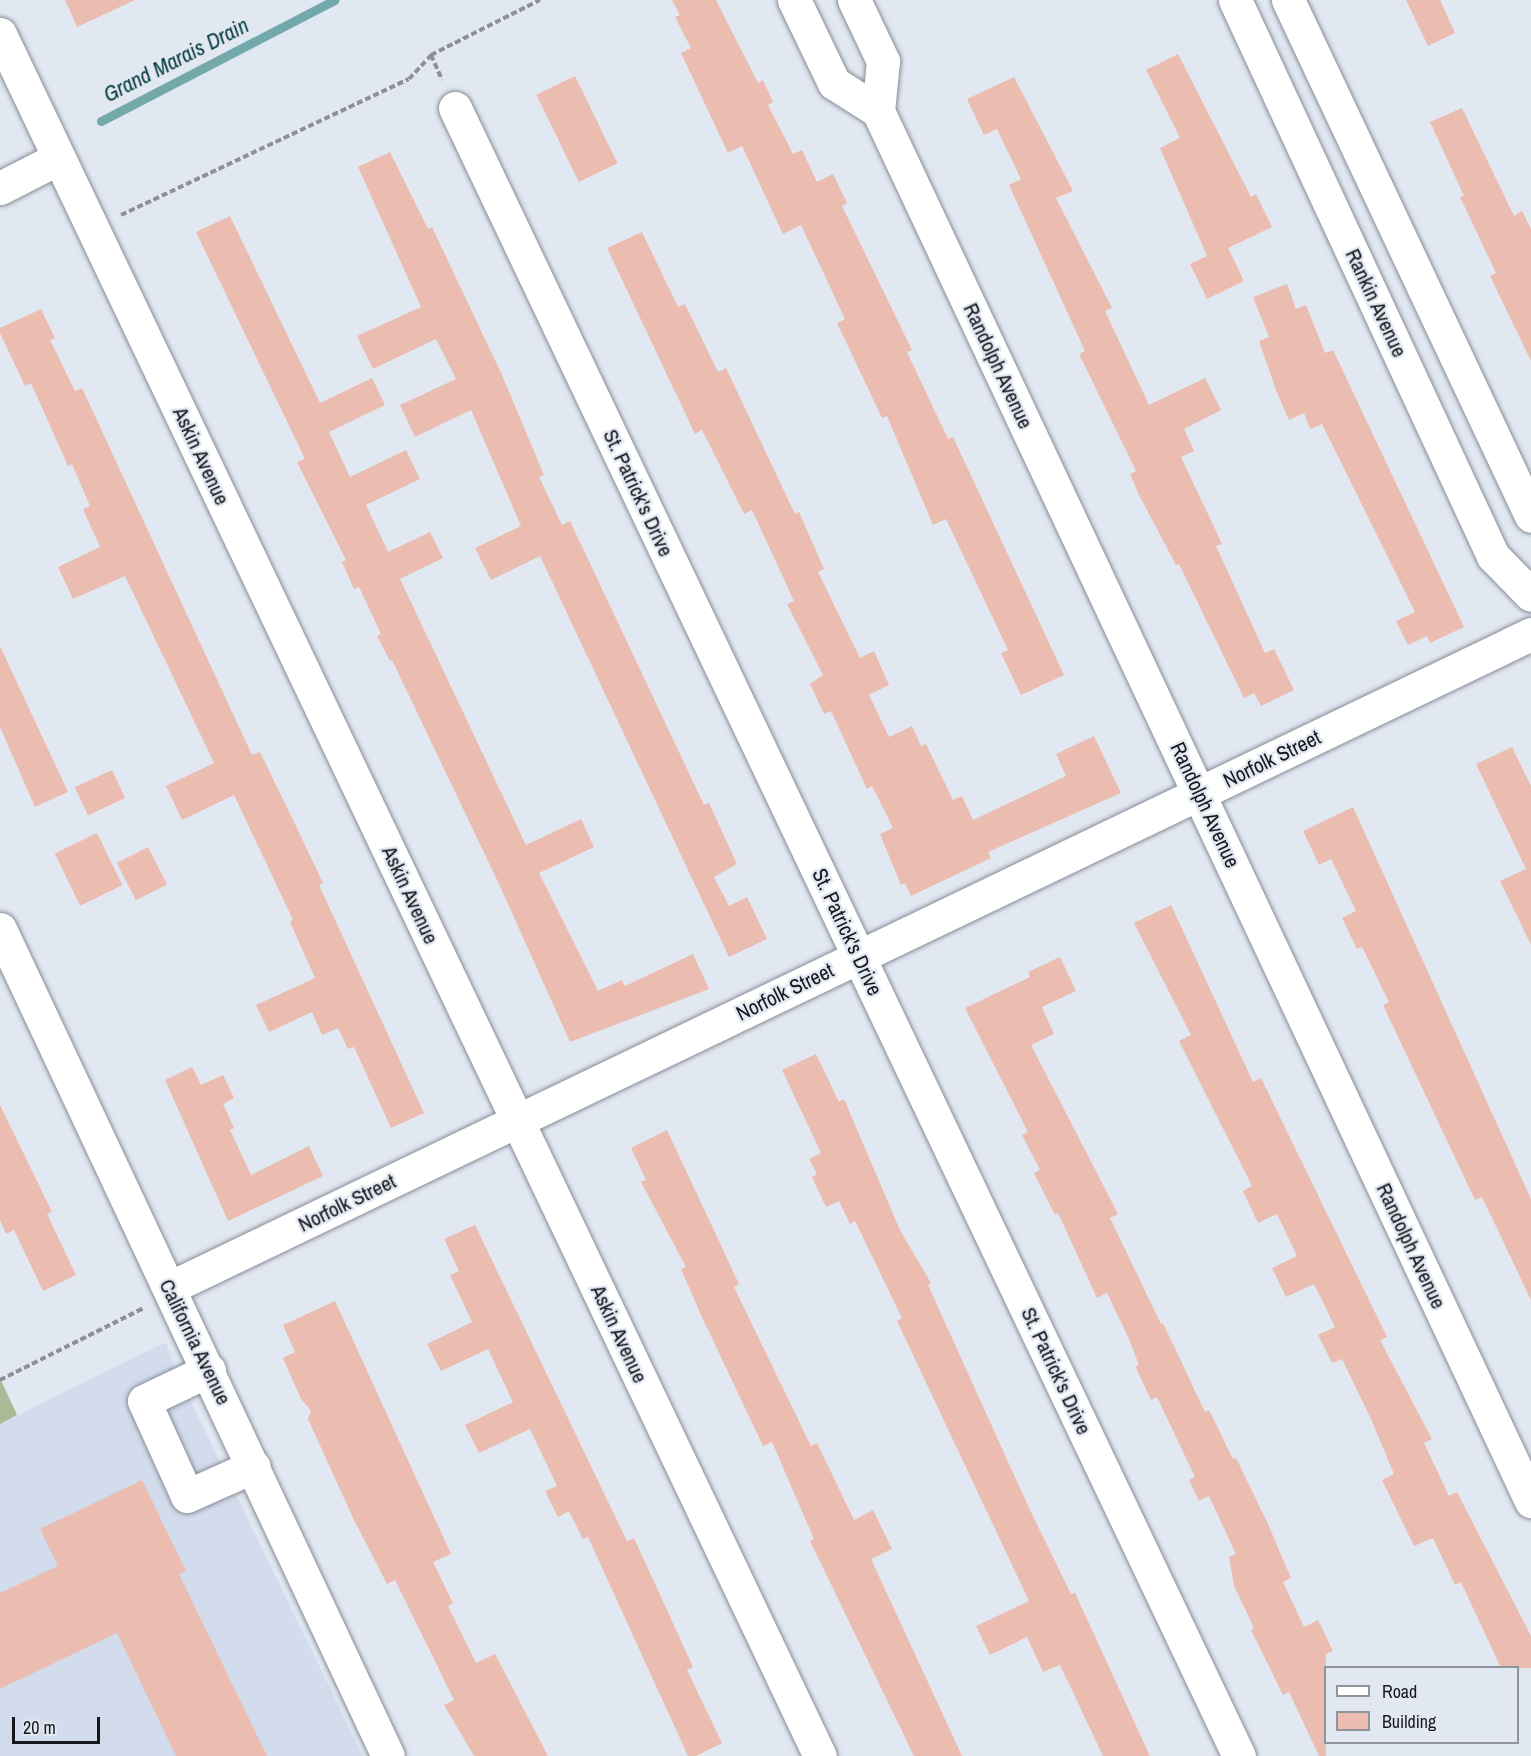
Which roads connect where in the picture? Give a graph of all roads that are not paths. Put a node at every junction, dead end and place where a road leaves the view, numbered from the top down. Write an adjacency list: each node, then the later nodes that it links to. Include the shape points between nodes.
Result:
1 (794, 0): 7 (street, via 834,83)
2 (854, 0): 7 (street, via 883,61)
3 (1235, 0): 11 (street, Rankin Avenue, via 1493,556)
4 (1287, 0): 10 (street)
5 (0, 34): 8 (street, Askin Avenue)
6 (455, 108): 15 (street, St. Patrick's Drive)
7 (878, 111): 13 (street, Randolph Avenue)
8 (59, 159): 9 (street); 16 (street, Askin Avenue)
9 (0, 188)
10 (1531, 516)
11 (1531, 596)
12 (1531, 634): 13 (street, Norfolk Street)
13 (1200, 793): 15 (street, Norfolk Street); 20 (street, Randolph Avenue)
14 (0, 929): 17 (street, California Avenue)
15 (859, 957): 16 (street, Norfolk Street); 23 (street, St. Patrick's Drive)
16 (518, 1120): 17 (street, Norfolk Street); 22 (street, Askin Avenue)
17 (169, 1288): 18 (street, California Avenue)
18 (209, 1370): 19 (street, California Avenue); 19 (street, via 144,1401 187,1496)
19 (254, 1466): 21 (street, California Avenue)
20 (1531, 1501)
21 (388, 1756)
22 (820, 1756)
23 (1239, 1756)

